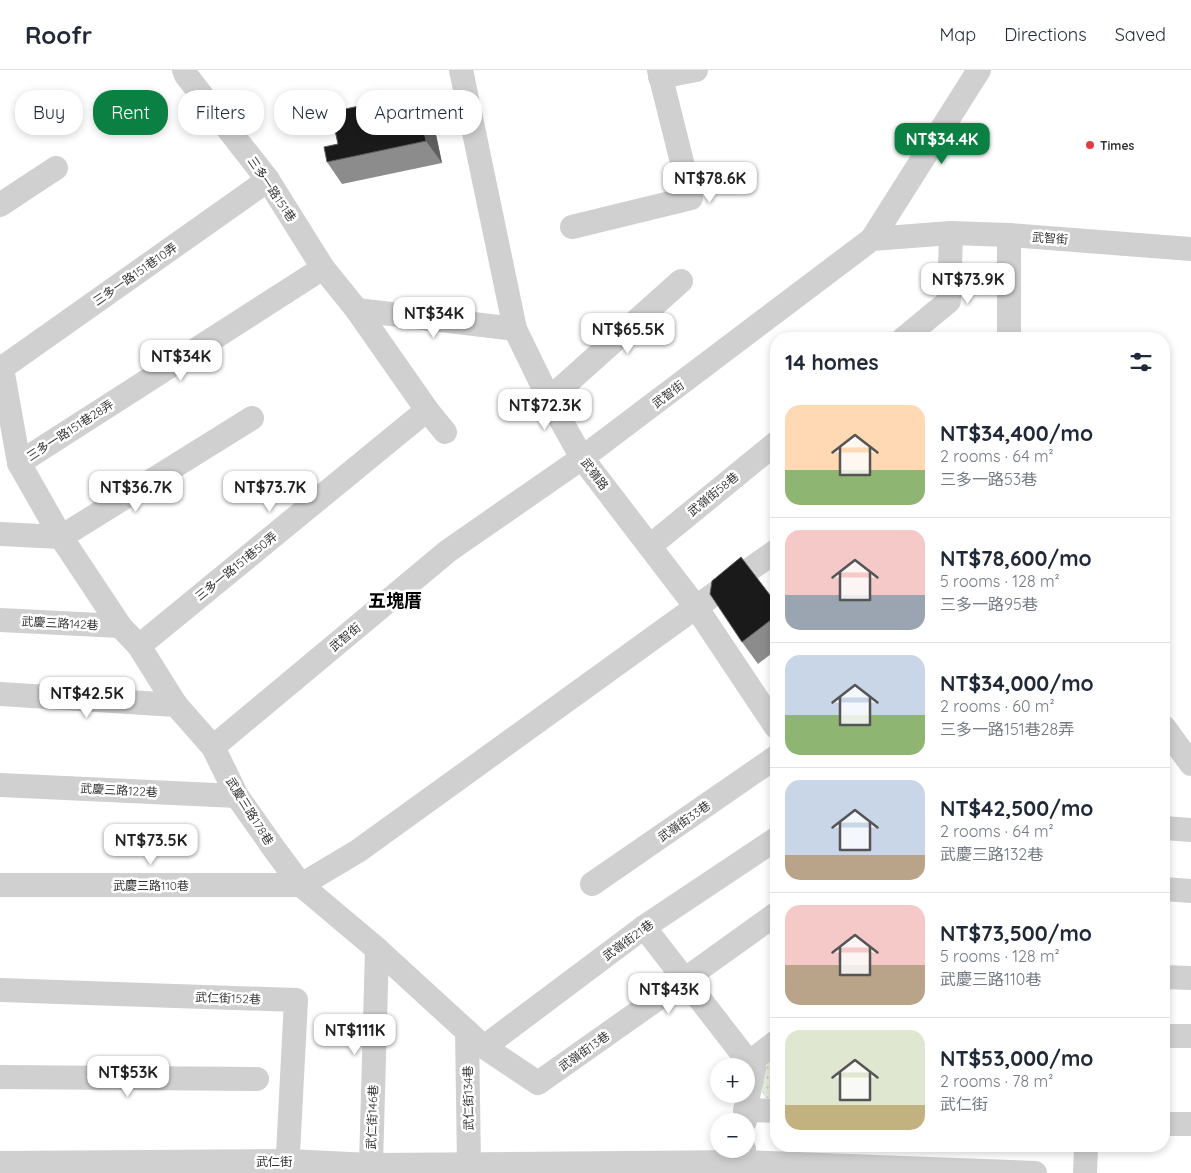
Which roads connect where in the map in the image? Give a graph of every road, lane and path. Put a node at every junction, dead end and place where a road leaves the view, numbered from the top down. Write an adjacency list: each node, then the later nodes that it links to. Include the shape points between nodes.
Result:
1 (184, 70): 7 (street, 三多一路151巷)
2 (461, 70): 17 (street, 武嶺路)
3 (696, 70): 5 (street)
4 (979, 70): 12 (street)
5 (659, 74): 9 (street, via 691,198)
6 (56, 168): 8 (street)
7 (268, 180): 14 (street, 三多一路151巷); 20 (street, 三多一路151巷10弄)
8 (0, 204)
9 (572, 227)
10 (951, 233): 11 (street, 武智街); 12 (street, 武智街); 18 (street, via 949,301)
11 (1009, 235): 13 (street, 武智街); 19 (street)
12 (872, 239): 26 (street, 武智街)
13 (1191, 249)
14 (323, 268): 16 (street, 三多一路151巷); 27 (street, 三多一路151巷28弄)
15 (681, 281): 21 (street)
16 (357, 310): 17 (street); 22 (street, 三多一路151巷)
17 (515, 329): 21 (street, 武嶺路)
18 (911, 332)
19 (1009, 332)
20 (1, 367): 27 (street, 武慶三路178巷)
21 (549, 399): 26 (street, 武嶺路)
22 (427, 410): 24 (street, 三多一路151巷); 35 (street, 三多一路151巷50弄)
23 (252, 418): 29 (street)
24 (445, 432)
25 (770, 448): 30 (street, 武嶺街58巷)
26 (582, 458): 30 (street, 武嶺路); 40 (street, 武智街, via 448,551)
27 (19, 462): 29 (street, 武慶三路178巷)
28 (0, 534): 29 (street)
29 (61, 537): 34 (street, 武慶三路178巷)
30 (650, 546): 32 (street, 武嶺路)
31 (770, 555): 32 (street)
32 (696, 607): 38 (street, 武嶺路); 48 (street, via 358,851)
33 (0, 620): 34 (street, 武慶三路142巷)
34 (120, 626): 35 (street, 武慶三路178巷)
35 (139, 646): 37 (street, 武慶三路178巷)
36 (0, 694): 37 (street)
37 (176, 705): 40 (street, 武慶三路178巷)
38 (770, 718)
39 (1170, 735): 42 (street)
40 (213, 747): 44 (street, 武慶三路178巷)
41 (770, 761): 46 (street, 武嶺街33巷)
42 (1191, 764)
43 (0, 785): 44 (street, 武慶三路122巷)
44 (237, 796): 48 (street, 武慶三路178巷)
45 (770, 843): 52 (street, 武嶺街21巷)
46 (592, 884)
47 (0, 885): 48 (street, 武慶三路110巷)
48 (301, 885): 53 (street, 武慶三路178巷)
49 (1170, 889): 50 (street)
50 (1191, 891)
51 (770, 918): 56 (street, 武嶺街13巷)
52 (644, 927): 56 (street); 60 (street, 武嶺街21巷)
53 (377, 949): 60 (street, 武慶三路178巷); 74 (street, 武仁街146巷)
54 (1170, 977): 55 (street)
55 (1191, 978)
56 (684, 980): 62 (street); 66 (street, 武嶺街13巷)
57 (0, 990): 76 (street, 武仁街152巷, via 296,1000)
58 (1170, 1036): 59 (street)
59 (1191, 1036)
60 (475, 1039): 66 (street, 武慶三路178巷); 75 (street, 武仁街134巷)
61 (770, 1047): 63 (street)
62 (745, 1058)
63 (755, 1058)
64 (0, 1077): 65 (street)
65 (257, 1080)
66 (538, 1083)
67 (770, 1112): 68 (street)
68 (755, 1114)
69 (1170, 1124): 70 (street)
70 (1191, 1124)
71 (1086, 1152): 78 (street)
72 (744, 1161): 75 (street, 武仁街); 77 (street, 武仁街)
73 (0, 1163): 76 (street, 武仁街)
74 (371, 1164): 75 (street, 武仁街); 76 (street, 武仁街)
75 (469, 1164)
76 (288, 1167)
77 (1035, 1173)
78 (1085, 1173)

